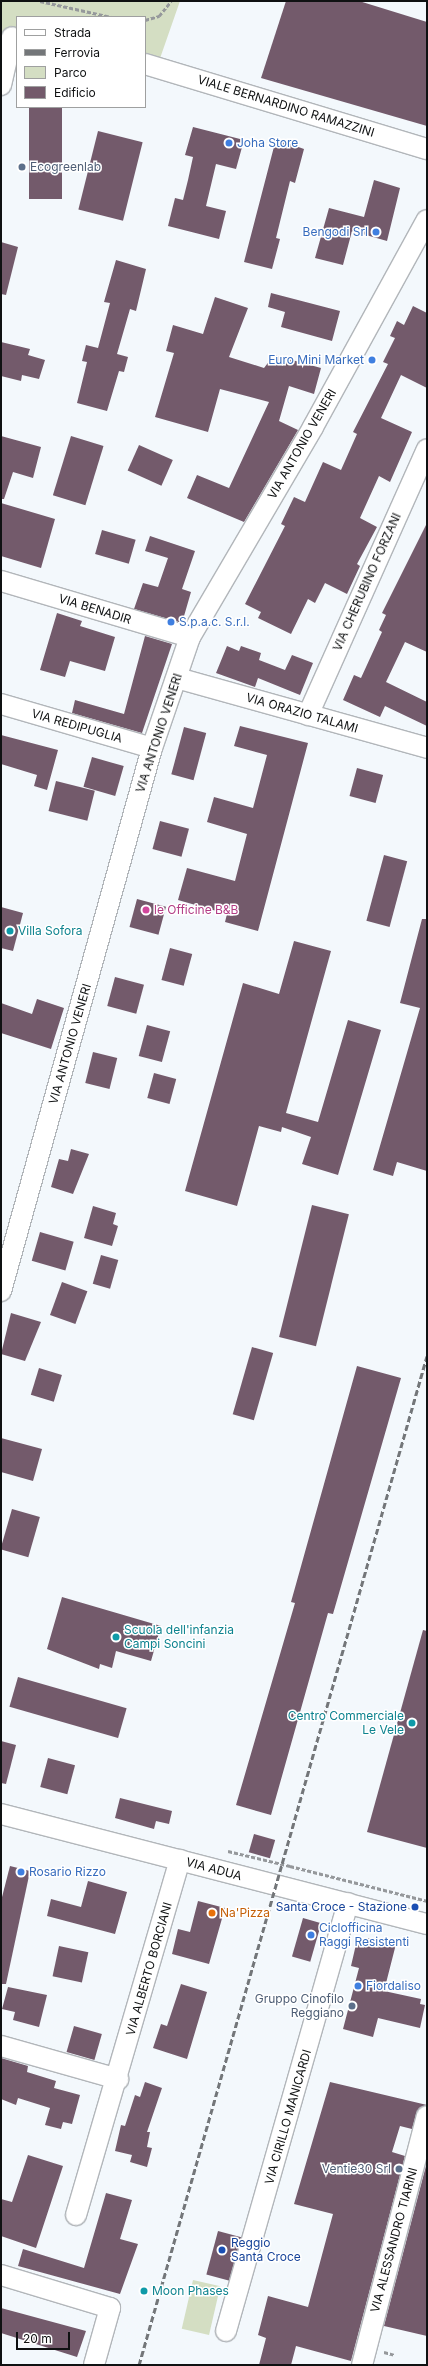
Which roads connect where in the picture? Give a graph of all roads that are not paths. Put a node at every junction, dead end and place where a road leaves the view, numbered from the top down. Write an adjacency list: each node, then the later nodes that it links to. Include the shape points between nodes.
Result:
1 (10, 37): 3 (street)
2 (146, 64): 4 (street, VIALE BERNARDINO RAMAZZINI)
3 (1, 85)
4 (427, 149)
5 (427, 220): 8 (street, VIA ANTONIO VENERI, via 313,427)
6 (427, 449): 11 (street, VIA CHERUBINO FORZANI)
7 (1, 581): 8 (street, VIA BENADIR)
8 (190, 637): 9 (street, VIA ANTONIO VENERI)
9 (177, 678): 11 (street, VIA ORAZIO TALAMI); 12 (street, VIA ANTONIO VENERI)
10 (1, 704): 12 (street, VIA REDIPUGLIA)
11 (308, 715): 13 (street, VIA ORAZIO TALAMI)
12 (152, 748): 14 (street, VIA ANTONIO VENERI)
13 (427, 748)
14 (1, 1291)
15 (1, 1814): 16 (street, VIA ADUA)
16 (180, 1860): 17 (street, VIA ADUA); 20 (street, VIA ALBERTO BORCIANI)
17 (348, 1903): 18 (street, VIA ADUA); 24 (street, VIA CIRILLO MANICARDI)
18 (427, 1924)
19 (1, 2046): 20 (street)
20 (118, 2078): 22 (street, VIA ALBERTO BORCIANI)
21 (427, 2116): 26 (street, VIA ALESSANDRO TIARINI)
22 (76, 2215)
23 (1, 2275): 25 (street, via 110,2308)
24 (226, 2332)
25 (94, 2365)
26 (362, 2365)

